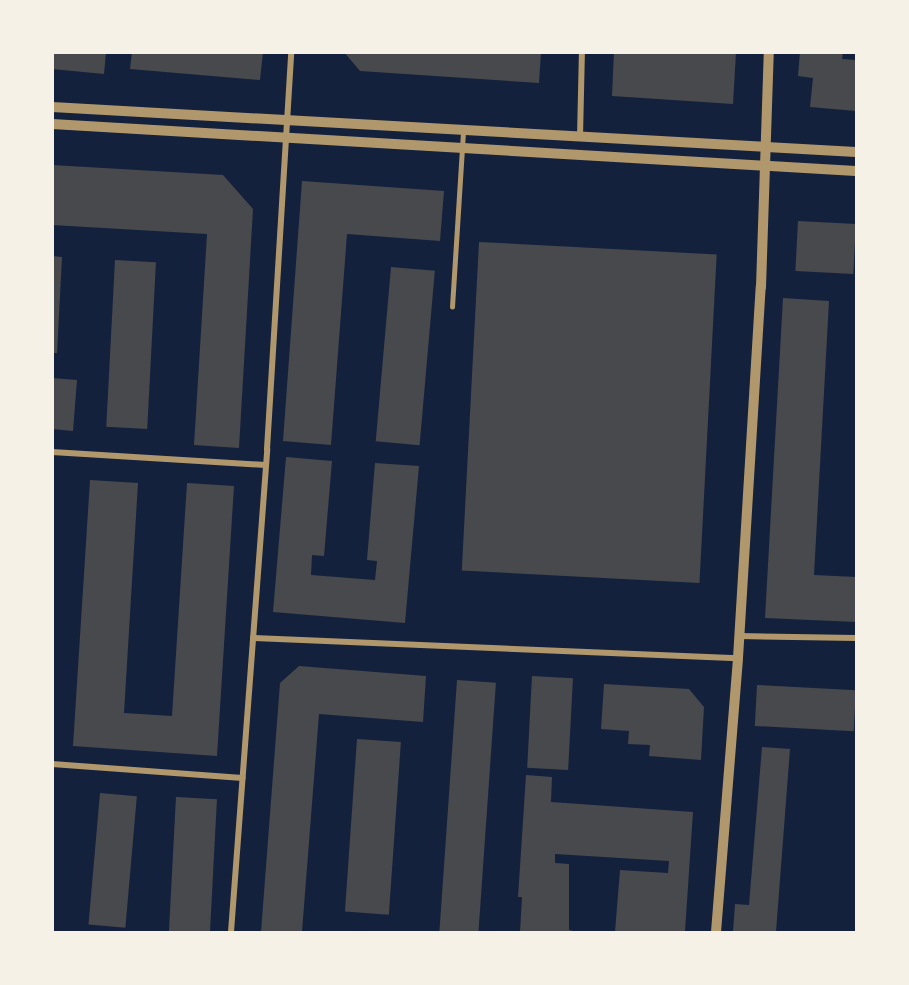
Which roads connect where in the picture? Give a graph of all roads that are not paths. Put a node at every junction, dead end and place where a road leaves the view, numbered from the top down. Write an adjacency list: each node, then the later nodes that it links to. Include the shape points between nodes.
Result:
1 (291, 52): 5 (street)
2 (582, 52): 9 (street)
3 (769, 52): 10 (street)
4 (52, 107): 5 (street)
5 (287, 120): 7 (street); 8 (street)
6 (52, 124): 8 (street)
7 (463, 130): 9 (street); 11 (lane)
8 (286, 137): 11 (street); 17 (street)
9 (580, 137): 10 (street)
10 (767, 147): 12 (street); 13 (street)
11 (462, 148): 13 (street); 15 (lane)
12 (856, 152)
13 (766, 166): 14 (street); 18 (street)
14 (856, 171)
15 (452, 307)
16 (52, 452): 17 (street)
17 (266, 465): 19 (street)
18 (739, 636): 20 (street); 21 (street)
19 (253, 638): 21 (street); 23 (street)
20 (856, 638)
21 (738, 658): 25 (street)
22 (52, 764): 23 (street)
23 (242, 778): 24 (street)
24 (231, 933)
25 (716, 933)

